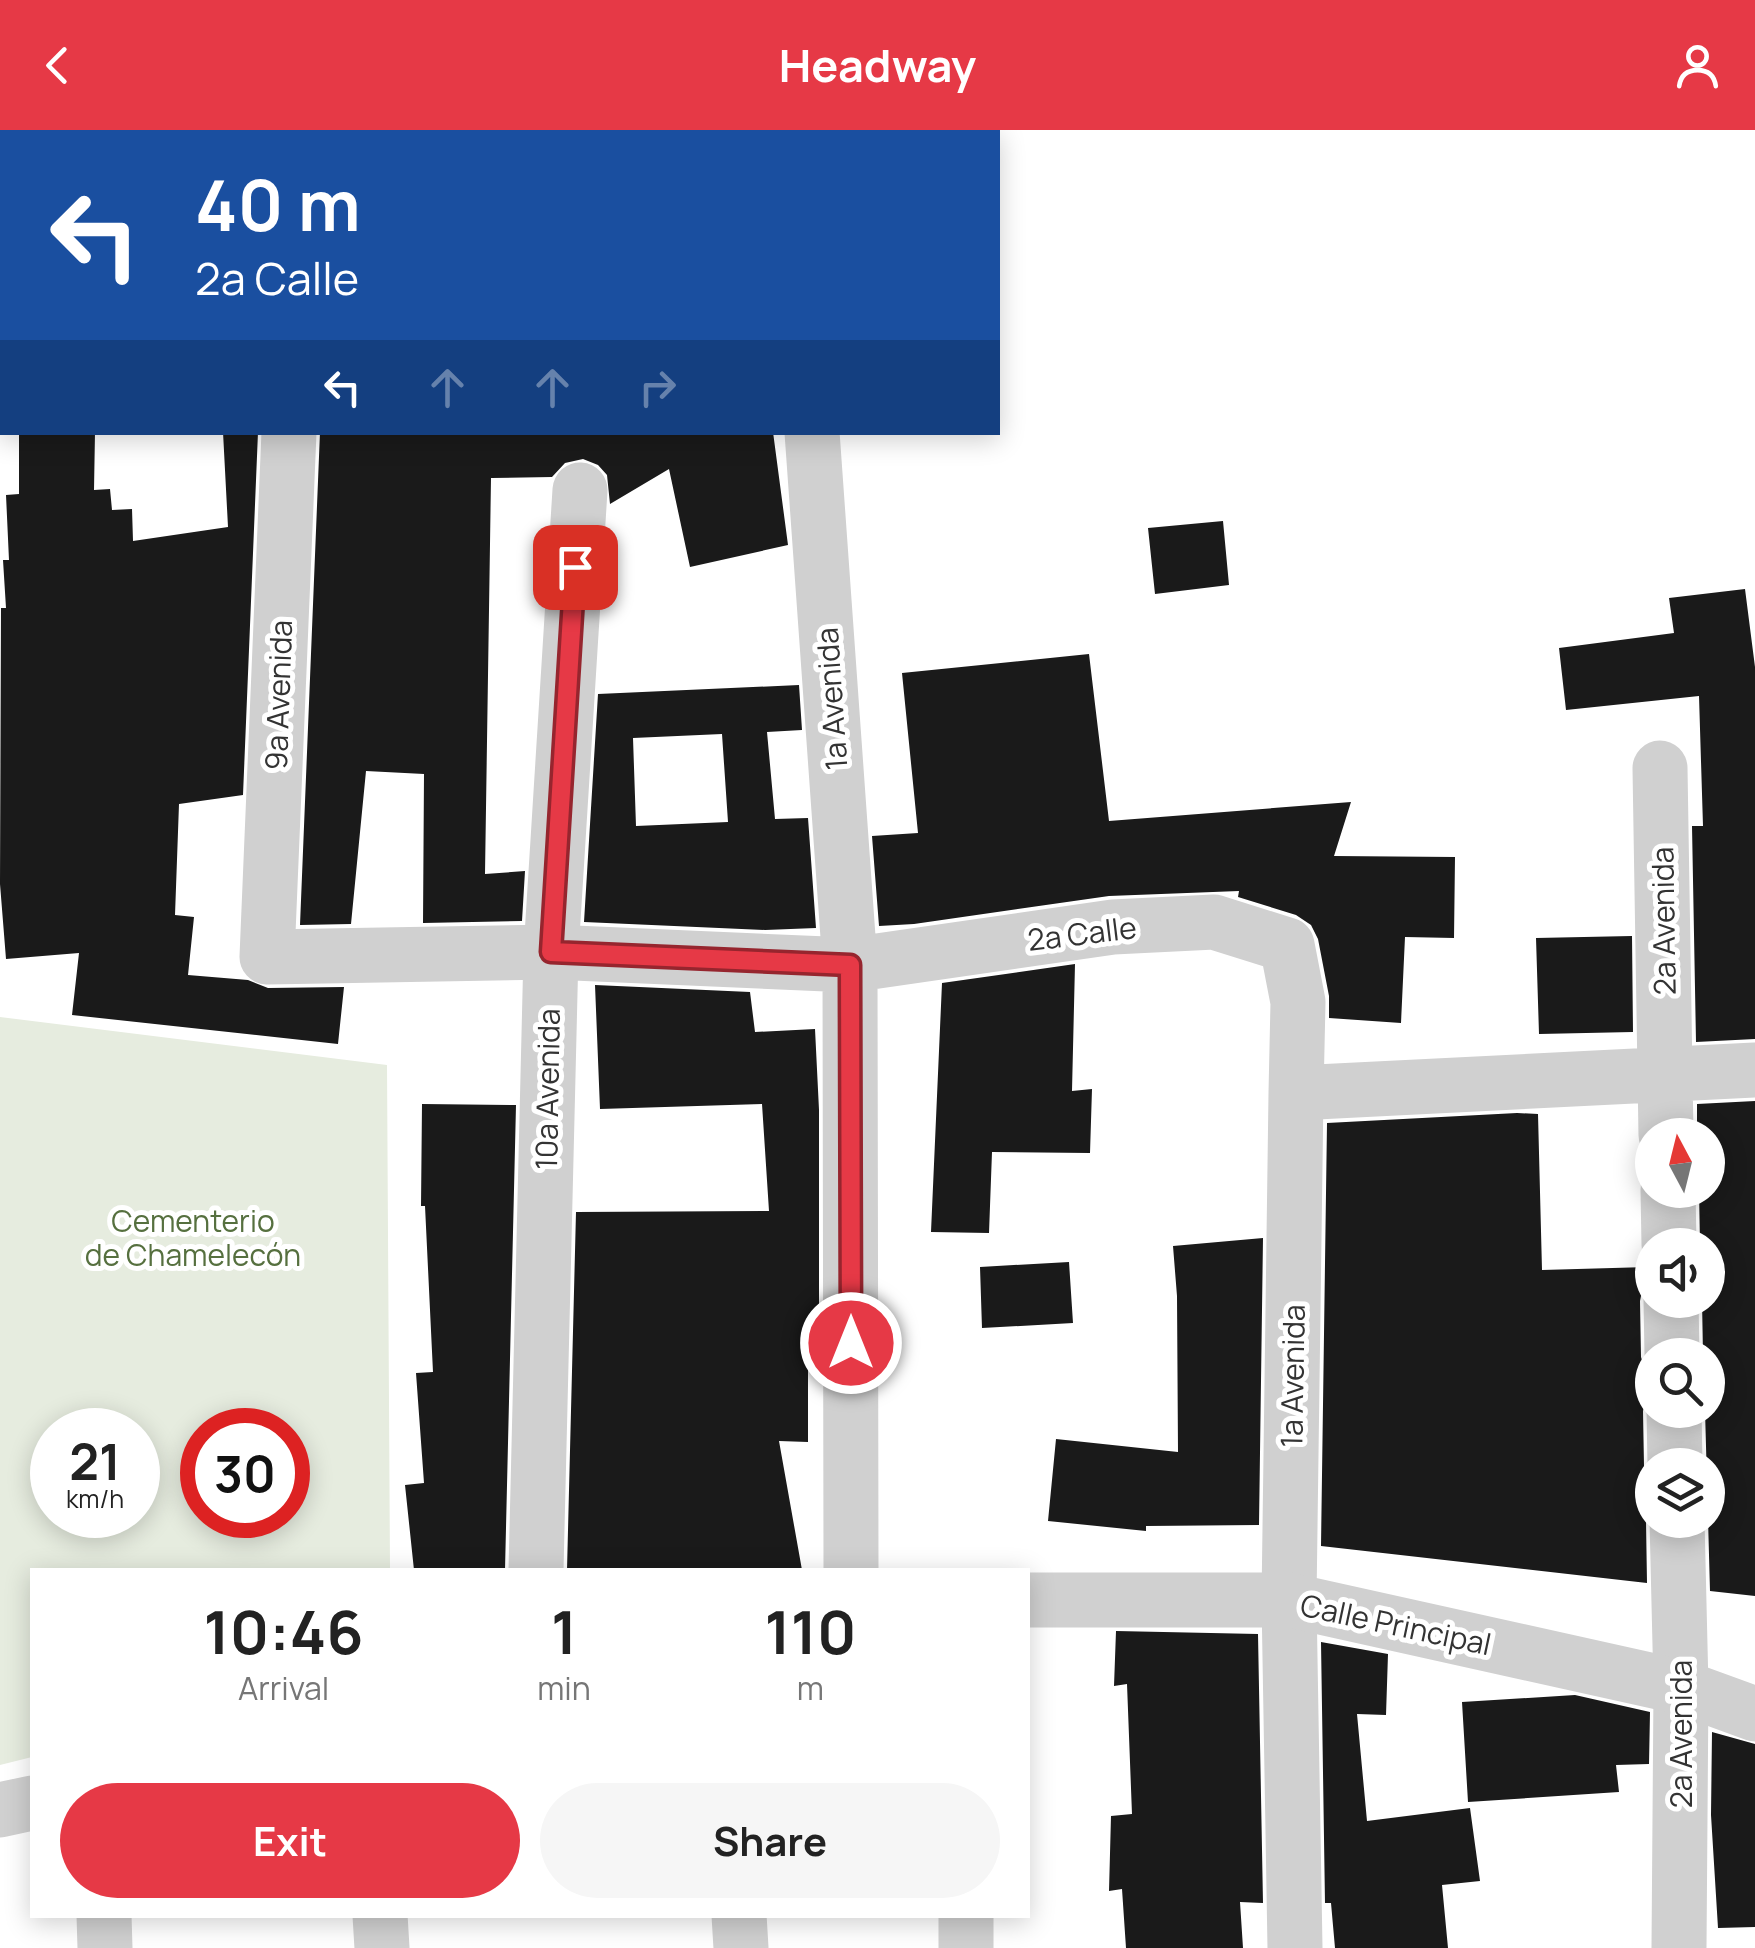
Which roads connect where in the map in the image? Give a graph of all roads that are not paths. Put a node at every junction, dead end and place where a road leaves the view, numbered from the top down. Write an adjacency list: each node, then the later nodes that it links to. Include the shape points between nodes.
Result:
1 (289, 435): 6 (street, 9a Avenida)
2 (812, 435): 7 (street, 1a Avenida)
3 (580, 490): 5 (street, 10a Avenida)
4 (1660, 768): 9 (street, 2a Avenida)
5 (551, 952): 6 (street, 2a Calle); 7 (street, 2a Calle); 13 (street, 10a Avenida)
6 (266, 958)
7 (850, 965): 10 (street, 2a Calle, via 1113,927 1214,922 1287,944 1298,1002); 14 (street, 1a Avenida)
8 (1755, 1070): 9 (street)
9 (1665, 1074): 10 (street); 11 (street, 2a Avenida)
10 (1296, 1093): 16 (street, 1a Avenida)
11 (1666, 1118)
12 (1677, 1538): 17 (street, 2a Avenida)
13 (536, 1568)
14 (851, 1568)
15 (1030, 1600): 16 (street, Calle Principal)
16 (1290, 1600): 17 (street, Calle Principal); 29 (street, 1a Avenida)
17 (1681, 1687): 18 (street, Calle Principal); 30 (street, 2a Avenida)
18 (1755, 1714)
19 (30, 1803): 20 (street)
20 (0, 1810)
21 (104, 1918): 25 (street)
22 (380, 1918): 26 (street)
23 (739, 1918): 27 (street)
24 (966, 1918): 28 (street)
25 (105, 1948)
26 (382, 1948)
27 (741, 1948)
28 (966, 1948)
29 (1295, 1948)
30 (1680, 1948)

